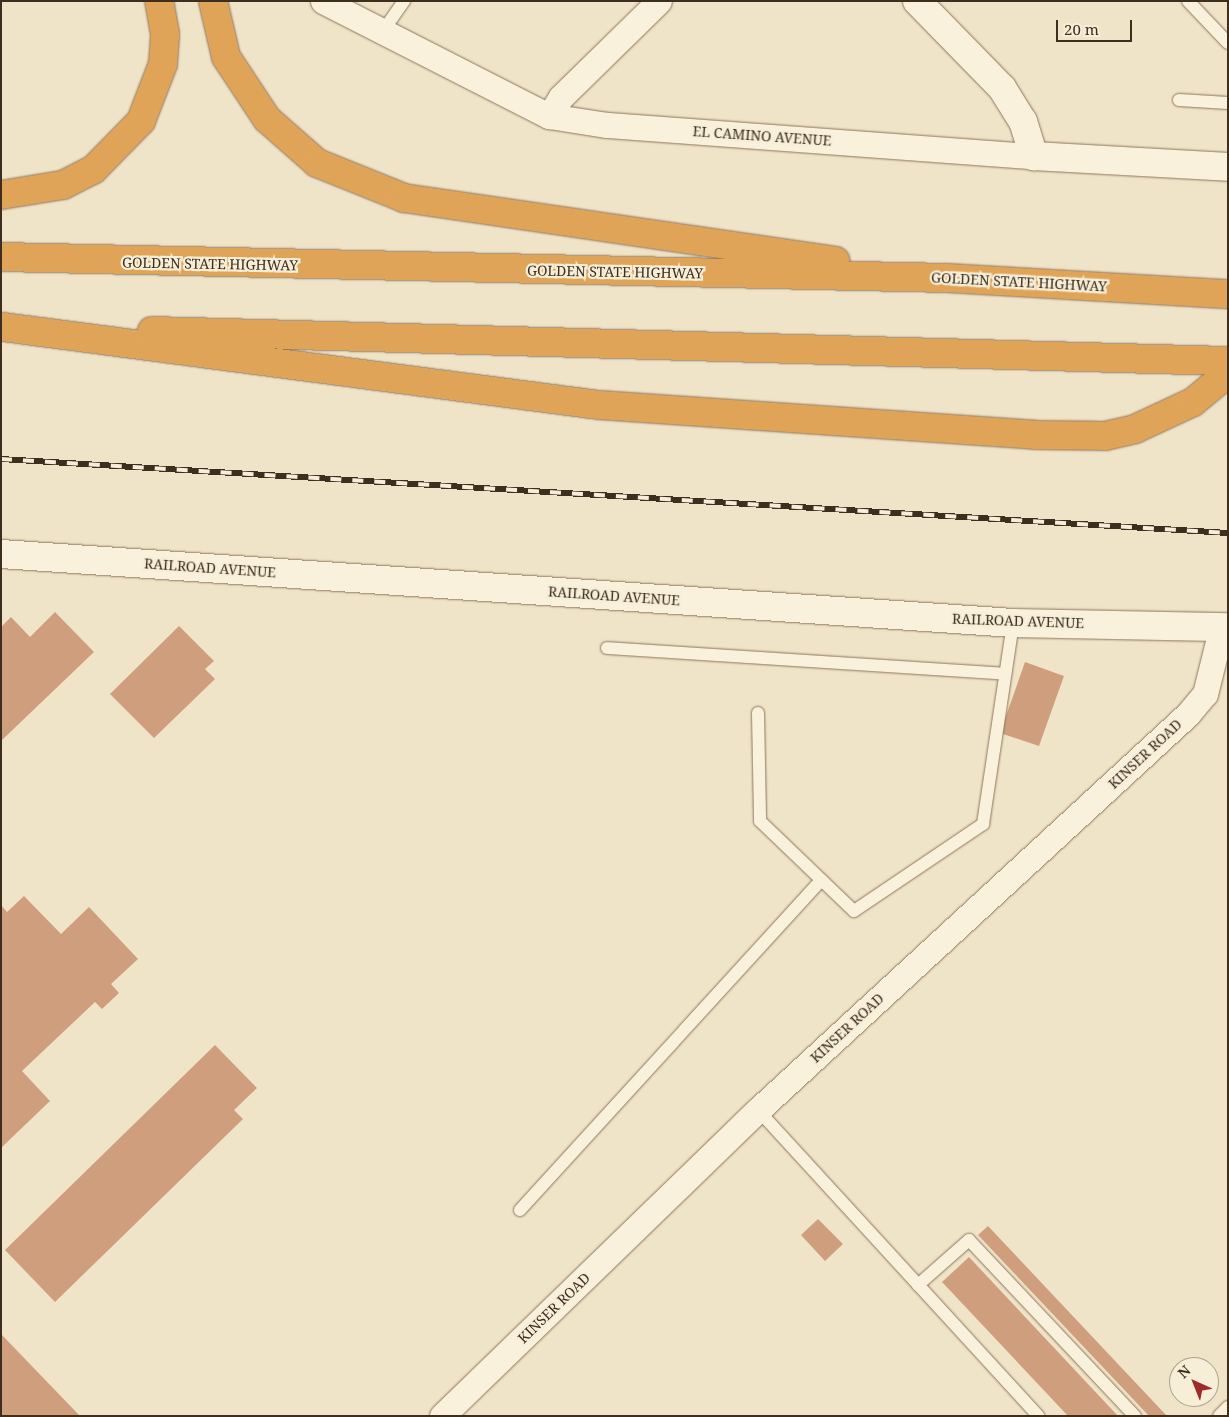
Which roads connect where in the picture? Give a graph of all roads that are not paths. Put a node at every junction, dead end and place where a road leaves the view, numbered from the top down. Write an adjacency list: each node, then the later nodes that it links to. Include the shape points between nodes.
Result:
1 (159, 1): 15 (highway, via 165,34 163,64 141,121 93,170 63,185)
2 (212, 1): 17 (highway, via 226,57 267,119 317,163 404,198)
3 (323, 1): 8 (street, EL CAMINO AVENUE)
4 (404, 1): 8 (lane)
5 (659, 1): 12 (street, via 561,97)
6 (917, 1): 13 (street, via 1002,88 1023,121)
7 (1188, 1): 9 (lane)
8 (383, 31): 12 (street, EL CAMINO AVENUE)
9 (1228, 43)
10 (1179, 100): 11 (lane)
11 (1228, 103)
12 (549, 116): 13 (street, EL CAMINO AVENUE, via 607,125)
13 (1034, 156): 14 (street, EL CAMINO AVENUE)
14 (1228, 167)
15 (1, 196)
16 (1, 257): 17 (highway, GOLDEN STATE HIGHWAY)
17 (948, 278): 18 (highway, GOLDEN STATE HIGHWAY)
18 (1224, 294)
19 (2, 327): 20 (highway); 21 (highway, via 599,405 1035,435 1105,436 1135,429 1194,402)
20 (1228, 360)
21 (1228, 373)
22 (1, 554): 23 (street, RAILROAD AVENUE)
23 (1013, 623): 24 (street, RAILROAD AVENUE); 26 (lane)
24 (1225, 626): 29 (street, KINSER ROAD, via 1205,694 1188,714)
25 (607, 648): 26 (lane)
26 (1005, 674): 28 (lane, via 983,824 854,911)
27 (758, 713): 28 (lane, via 760,822)
28 (821, 880): 30 (lane)
29 (758, 1110): 31 (lane); 33 (street, KINSER ROAD)
30 (520, 1210)
31 (918, 1285): 34 (lane); 35 (lane, via 969,1240)
32 (1228, 1407): 36 (lane)
33 (442, 1416)
34 (1038, 1416)
35 (1135, 1416)
36 (1219, 1416)

